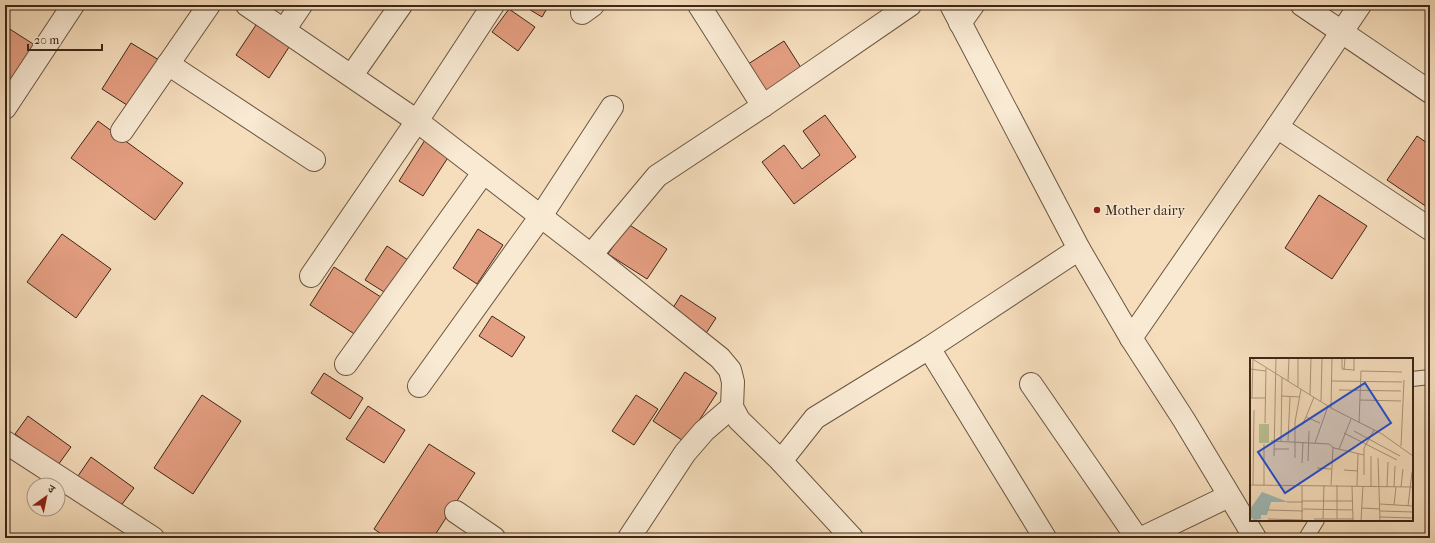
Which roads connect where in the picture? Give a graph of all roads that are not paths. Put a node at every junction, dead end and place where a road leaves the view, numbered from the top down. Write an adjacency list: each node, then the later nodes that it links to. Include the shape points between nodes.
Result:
1 (73, 5): 20 (street)
2 (209, 5): 15 (street)
3 (247, 5): 13 (street)
4 (301, 5): 13 (street)
5 (401, 5): 16 (street)
6 (493, 5): 21 (street)
7 (699, 5): 18 (street)
8 (910, 5): 18 (street)
9 (973, 5): 12 (street)
10 (1302, 5): 14 (street)
11 (1360, 5): 14 (street)
12 (955, 14): 28 (street)
13 (284, 30): 16 (street)
14 (1341, 32): 17 (street); 22 (street)
15 (168, 64): 23 (street); 24 (street)
16 (352, 75): 21 (street)
17 (1430, 92)
18 (763, 106): 29 (street, via 657,176)
19 (612, 107): 26 (street)
20 (5, 108)
21 (417, 121): 25 (street); 30 (street)
22 (1277, 127): 27 (street); 31 (street)
23 (122, 131)
24 (314, 160)
25 (482, 173): 26 (street); 33 (street)
26 (541, 216): 29 (street); 37 (street)
27 (1430, 229)
28 (1079, 248): 31 (street); 32 (street)
29 (591, 255): 38 (street, via 720,358 730,370 733,382)
30 (311, 276)
31 (1131, 338): 41 (street)
32 (929, 348): 40 (street, via 815,418); 48 (street)
33 (346, 364)
34 (1430, 377): 35 (lane)
35 (1413, 379)
36 (1031, 384): 49 (street)
37 (419, 386)
38 (732, 408): 40 (street, via 739,420); 46 (street, via 704,431 685,453)
39 (5, 442): 44 (street)
40 (781, 461): 47 (street)
41 (1229, 496): 50 (street); 51 (street)
42 (456, 512): 45 (street)
43 (1315, 521): 52 (lane)
44 (153, 538)
45 (494, 538)
46 (629, 538)
47 (852, 538)
48 (1045, 538)
49 (1137, 538)
50 (1142, 538)
51 (1255, 538)
52 (1306, 538)

